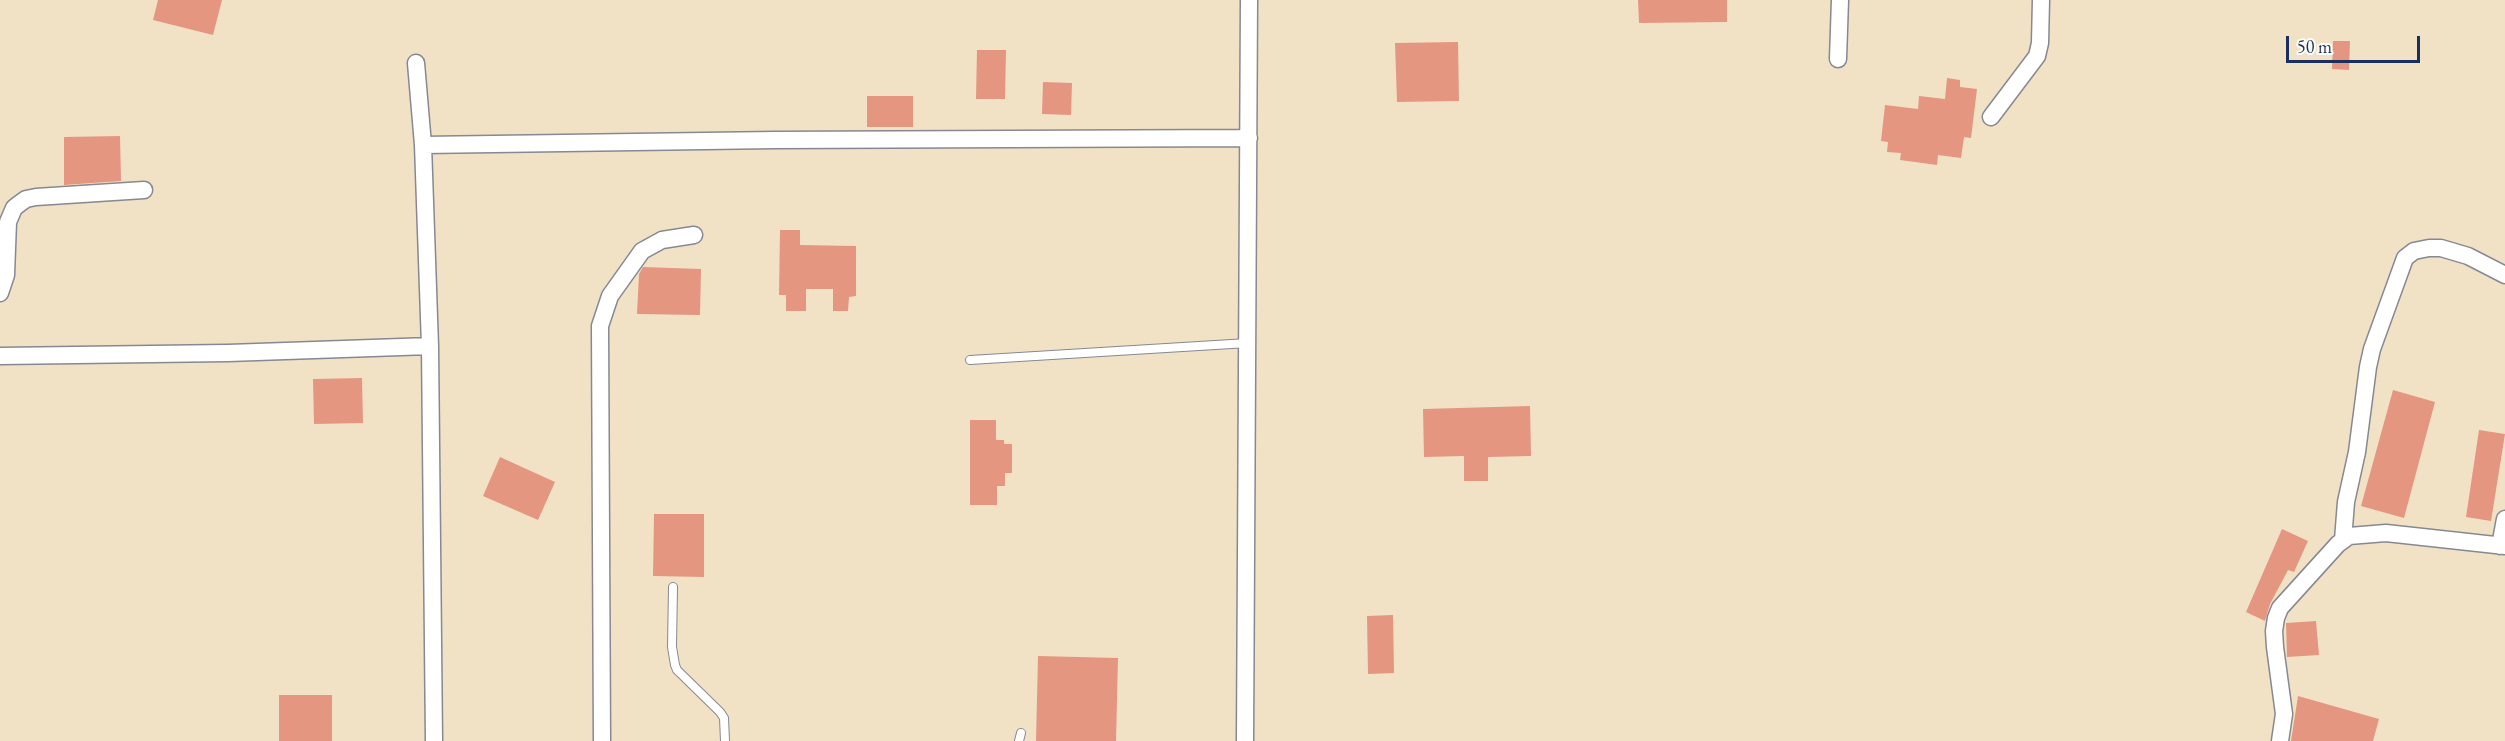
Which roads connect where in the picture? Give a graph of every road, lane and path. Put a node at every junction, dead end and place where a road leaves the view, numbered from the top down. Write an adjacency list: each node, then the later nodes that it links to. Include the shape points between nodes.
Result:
1 (1250, 0): 7 (street)
2 (1840, 0): 4 (street)
3 (2041, 0): 6 (street, via 2037,56)
4 (1838, 59)
5 (416, 63): 8 (street)
6 (1991, 117)
7 (1249, 138): 8 (street); 13 (street)
8 (423, 145): 14 (street)
9 (144, 190): 12 (street, via 36,197 19,204 8,222 6,275)
10 (694, 235): 22 (street, via 662,240 642,251 610,296 600,326)
11 (2505, 275): 18 (street, via 2468,256 2441,248 2414,251 2405,258 2368,367)
12 (0, 293)
13 (1248, 343): 16 (lane); 24 (street)
14 (430, 346): 15 (street); 21 (street)
15 (0, 356)
16 (970, 360)
17 (2505, 519): 19 (street)
18 (2343, 540): 19 (street, via 2357,534 2386,533); 25 (street, via 2280,608 2276,618 2275,646 2284,714)
19 (2503, 546)
20 (673, 587): 23 (lane, via 672,647 677,670 720,712)
21 (434, 741)
22 (602, 741)
23 (725, 741)
24 (1245, 741)
25 (2280, 741)

